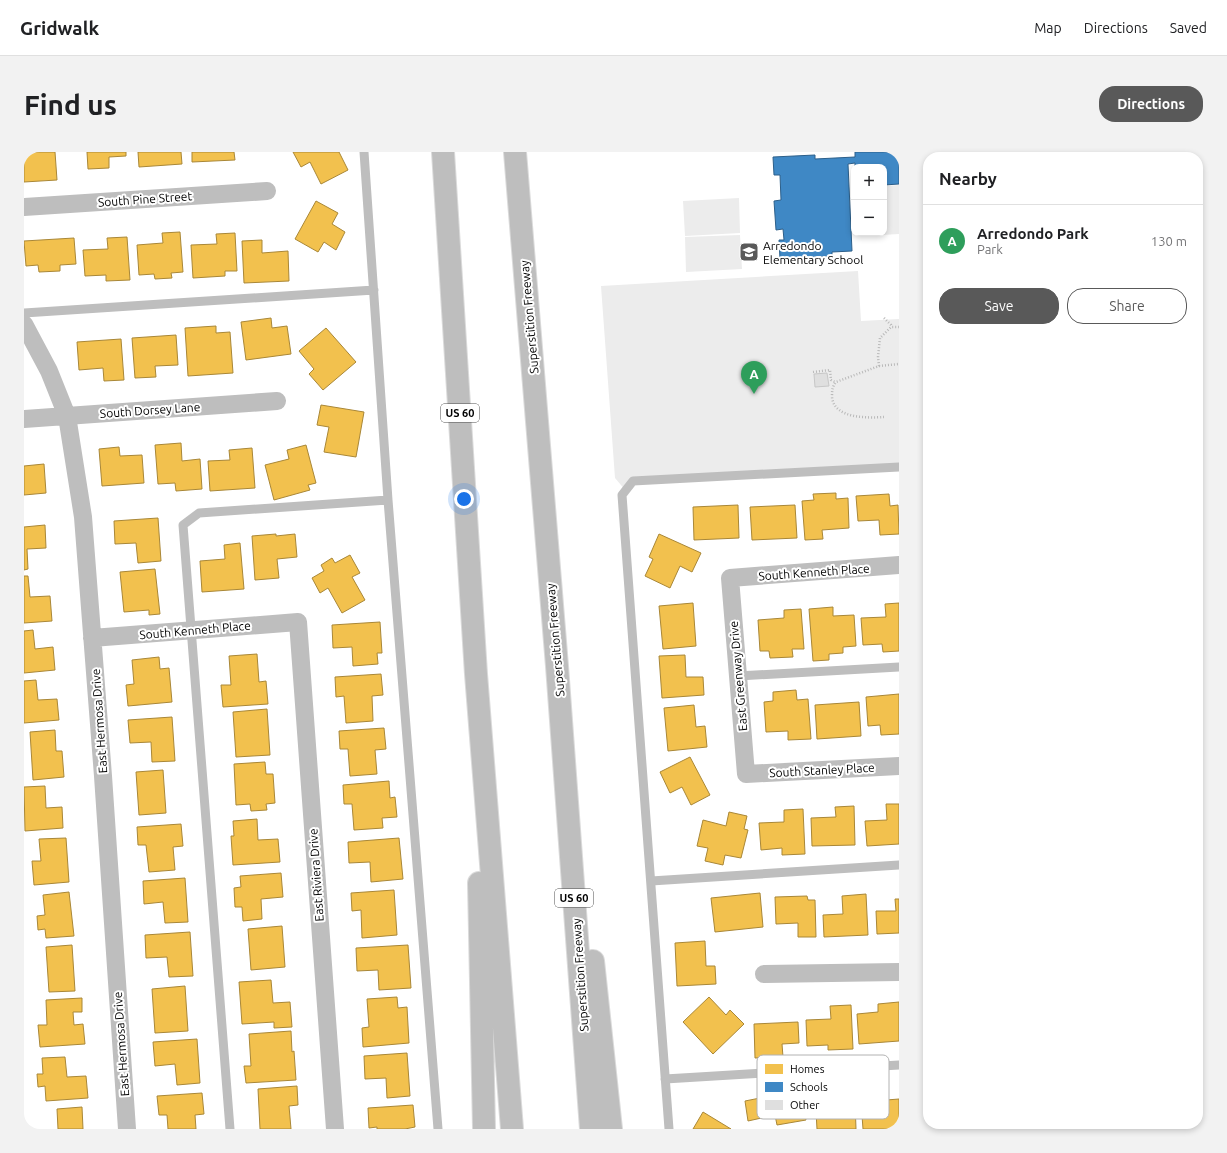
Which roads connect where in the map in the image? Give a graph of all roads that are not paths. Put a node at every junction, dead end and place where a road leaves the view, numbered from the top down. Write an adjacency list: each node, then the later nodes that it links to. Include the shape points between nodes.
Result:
1 (364, 152): 6 (lane)
2 (444, 152): 21 (highway, US 60)
3 (516, 158): 19 (highway, Superstition Freeway / US 60)
4 (267, 191): 5 (street, South Pine Street)
5 (24, 207)
6 (374, 290): 7 (lane); 13 (lane)
7 (24, 313)
8 (24, 324): 10 (street, East Hermosa Drive, via 50,371)
9 (277, 401): 10 (street, South Dorsey Lane)
10 (67, 416): 11 (street, South Dorsey Lane); 18 (street, East Hermosa Drive, via 83,517)
11 (24, 419)
12 (899, 467): 26 (lane, via 633,481 622,495)
13 (388, 500): 17 (lane, via 199,513 184,525); 36 (lane)
14 (899, 565): 15 (street, South Kenneth Place)
15 (730, 578): 22 (street, East Greenway Drive)
16 (298, 622): 17 (street, South Kenneth Place); 35 (street, East Riviera Drive)
17 (191, 630): 18 (street, South Kenneth Place); 34 (lane)
18 (92, 638): 33 (street, East Hermosa Drive)
19 (557, 666): 39 (highway, Superstition Freeway / US 60); 40 (highway)
20 (899, 666): 22 (lane)
21 (476, 674): 37 (highway); 38 (highway, US 60)
22 (738, 676): 24 (street, East Greenway Drive)
23 (899, 766): 24 (street, South Stanley Place)
24 (746, 774)
25 (899, 866): 26 (lane)
26 (650, 881): 32 (lane)
27 (899, 972): 28 (street)
28 (764, 974)
29 (899, 1065): 30 (lane)
30 (889, 1066)
31 (757, 1073): 32 (lane)
32 (665, 1079): 41 (lane)
33 (127, 1129)
34 (230, 1129)
35 (335, 1129)
36 (438, 1129)
37 (484, 1129)
38 (512, 1129)
39 (591, 1129)
40 (611, 1129)
41 (669, 1129)

